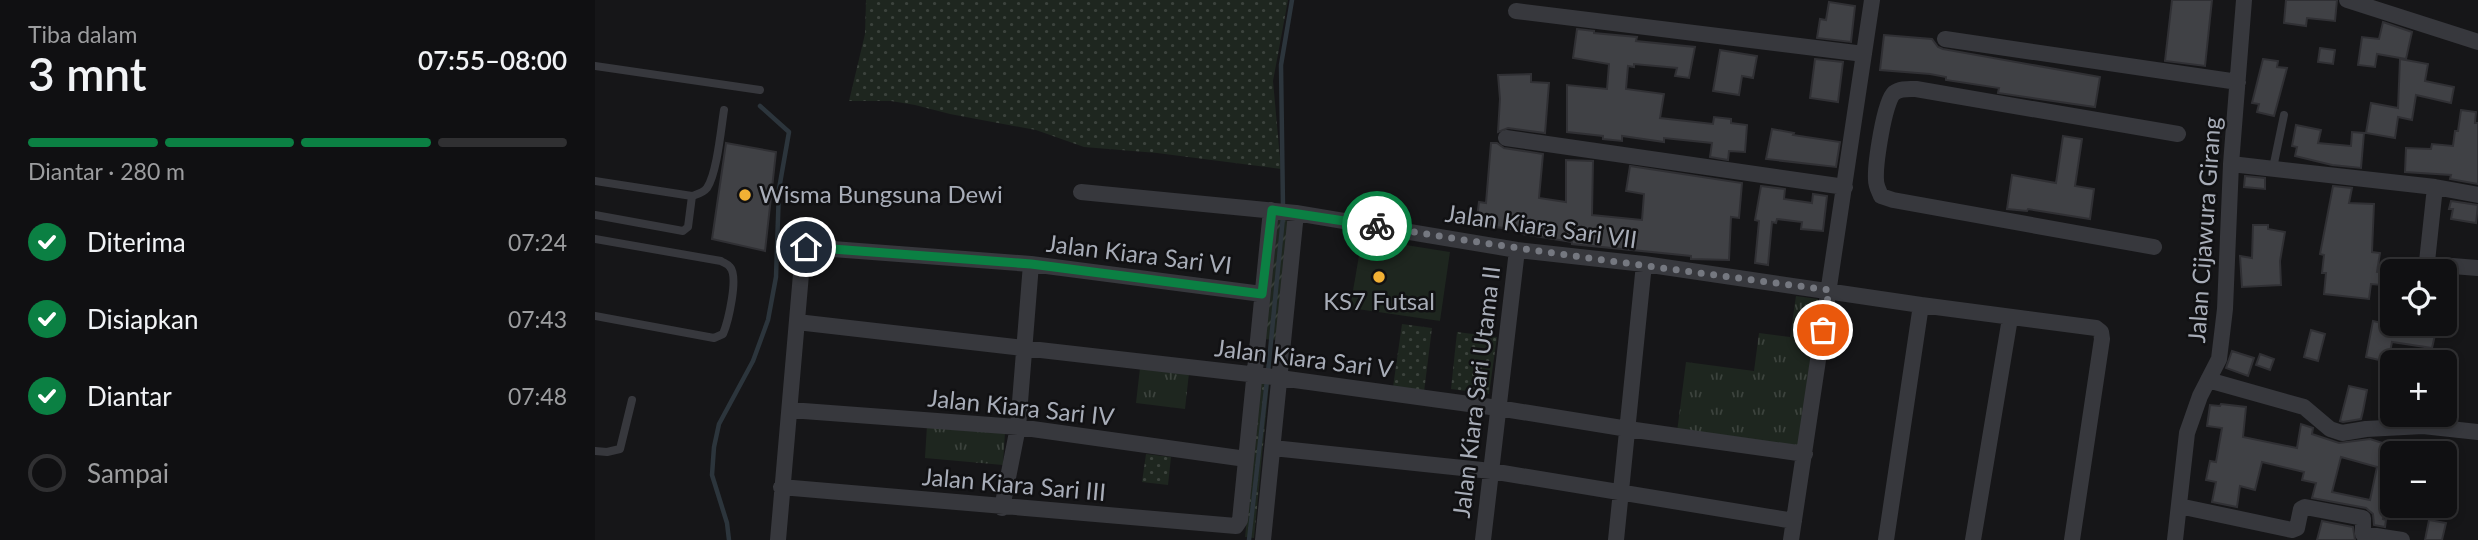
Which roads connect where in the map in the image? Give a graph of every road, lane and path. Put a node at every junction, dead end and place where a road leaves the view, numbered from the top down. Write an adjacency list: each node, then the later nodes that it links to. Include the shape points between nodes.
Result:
1 (1872, 0): 7 (street)
2 (2244, 0): 9 (street, Jalan Cijawura Girang)
3 (2347, 0): 6 (street)
4 (1516, 11): 7 (street)
5 (1945, 39): 9 (street)
6 (2478, 42)
7 (1864, 54): 13 (street)
8 (595, 66): 10 (lane)
9 (2238, 82): 19 (street, Jalan Cijawura Girang)
10 (760, 90)
11 (724, 110): 26 (lane, via 709,184)
12 (2284, 115): 20 (lane)
13 (1854, 129): 14 (street); 17 (street)
14 (1883, 132): 15 (street, via 1895,93 1916,89); 18 (street)
15 (2178, 134)
16 (1506, 138): 22 (street)
17 (1851, 148): 18 (street); 22 (street)
18 (1879, 153): 30 (street, via 1876,183 1881,196)
19 (2231, 164): 20 (street); 45 (street, Jalan Cijawura Girang, via 2225,309 2219,359)
20 (2273, 168): 23 (street)
21 (595, 180): 26 (lane)
22 (1845, 187): 37 (street)
23 (2435, 187): 25 (street); 32 (street)
24 (1081, 192): 27 (street, Jalan Kiara Sari VII)
25 (2478, 195)
26 (692, 196): 28 (lane, via 688,227 683,232)
27 (1284, 211): 31 (street, Jalan Kiara Sari VII); 38 (street); 44 (street)
28 (595, 215)
29 (595, 239): 40 (lane, via 721,261 734,276 728,323 723,334 714,338)
30 (2154, 247)
31 (1517, 250): 34 (street, Jalan Kiara Sari VII); 47 (street, Jalan Kiara Sari Utama II)
32 (2427, 259)
33 (1031, 264): 38 (street, Jalan Kiara Sari VI); 42 (street, Jalan Kiara Sari VI, via 806,247); 43 (street)
34 (1644, 264): 37 (street, Jalan Kiara Sari VII); 50 (street)
35 (2457, 268): 36 (street)
36 (2478, 268)
37 (1829, 290): 39 (street, Jalan Kiara Sari VII); 54 (street)
38 (1262, 294): 44 (street)
39 (1921, 305): 41 (street, Jalan Kiara Sari VII); 67 (street)
40 (595, 316)
41 (2010, 318): 68 (street); 69 (street, Jalan Kiara Sari VII, via 2101,332)
42 (797, 322): 43 (street, Jalan Kiara Sari V); 48 (street)
43 (1024, 349): 44 (street, Jalan Kiara Sari V); 49 (street)
44 (1267, 377): 47 (street, Jalan Kiara Sari V); 52 (street); 55 (street)
45 (2208, 380): 51 (street, via 2304,407 2342,433 2423,426); 59 (street, Jalan Cijawura Girang, via 2187,433)
46 (632, 400): 53 (lane, via 620,449)
47 (1497, 408): 50 (street, Jalan Kiara Sari V); 56 (street, Jalan Kiara Sari Utama II)
48 (790, 410): 49 (street, Jalan Kiara Sari IV); 57 (street)
49 (1018, 427): 55 (street, Jalan Kiara Sari IV); 60 (street)
50 (1628, 429): 54 (street, Jalan Kiara Sari V); 58 (street)
51 (2478, 432)
52 (1273, 447): 56 (street); 63 (street)
53 (595, 451)
54 (1805, 454): 61 (street)
55 (1245, 459): 60 (street, Jalan Kiara Sari III, via 1240,520 1232,527)
56 (1491, 471): 58 (street); 64 (street, Jalan Kiara Sari Utama II)
57 (781, 487): 60 (street, Jalan Kiara Sari III); 62 (street)
58 (1623, 493): 61 (street); 65 (street)
59 (2179, 506): 70 (street, Jalan Cijawura Girang); 71 (street, via 2292,530 2305,507 2363,518 2363,534)
60 (1002, 508)
61 (1794, 521): 66 (street)
62 (778, 540)
63 (1263, 540)
64 (1483, 540)
65 (1616, 540)
66 (1791, 540)
67 (1886, 540)
68 (1973, 540)
69 (2072, 540)
70 (2175, 540)
71 (2402, 540)

